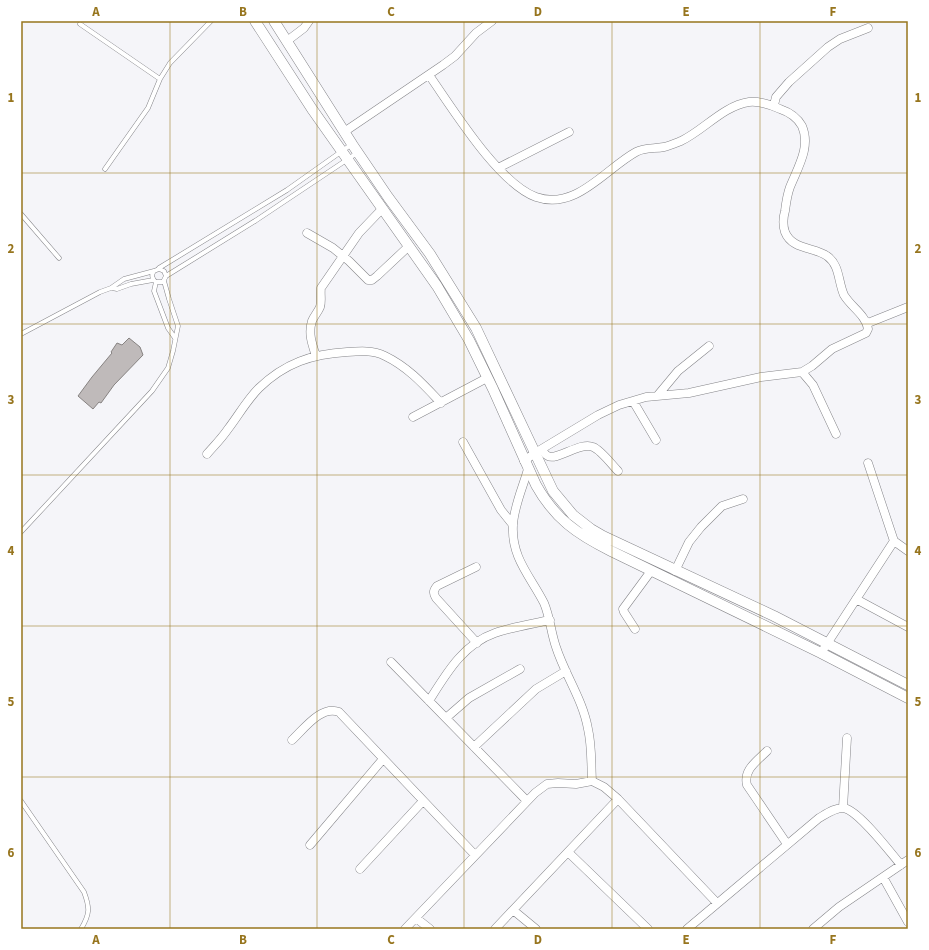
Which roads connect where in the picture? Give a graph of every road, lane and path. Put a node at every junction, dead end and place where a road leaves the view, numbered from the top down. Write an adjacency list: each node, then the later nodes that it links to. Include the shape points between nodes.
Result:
1 (211, 21): 10 (lane, via 175,57)
2 (255, 21): 16 (street)
3 (274, 21): 8 (street)
4 (309, 21): 8 (street)
5 (492, 21): 9 (street, via 476,33 455,56)
6 (80, 24): 10 (lane)
7 (868, 28): 11 (street, via 840,39 828,47 789,82 776,97)
8 (287, 41): 12 (street)
9 (429, 75): 12 (street); 17 (street)
10 (160, 79): 18 (lane, via 148,108)
11 (776, 107): 17 (street, via 759,102 739,105 681,140 664,147 637,151 569,198 550,200 523,191); 32 (street, via 797,119 805,136 801,162 787,197 784,230 793,242 826,255 833,261 845,297)
12 (344, 132): 14 (street)
13 (569, 132): 17 (street)
14 (352, 144): 15 (street); 16 (lane)
15 (358, 153): 16 (lane); 46 (street, via 430,254 476,328)
16 (344, 156): 19 (street); 25 (lane); 27 (lane, via 282,204)
17 (498, 168)
18 (104, 169)
19 (382, 209): 22 (street); 23 (street, via 360,233)
20 (21, 214): 24 (lane)
21 (307, 233): 23 (street)
22 (408, 246): 23 (street, via 372,280 364,277); 38 (street, via 437,286 469,340)
23 (344, 256): 36 (street, via 321,288 320,307 312,320 310,337)
24 (59, 258)
25 (159, 269): 26 (lane); 27 (lane, via 164,271)
26 (154, 271): 28 (lane, via 152,276); 30 (lane, via 124,279)
27 (166, 276): 29 (lane)
28 (155, 281): 29 (lane); 30 (lane); 34 (lane, via 154,292 168,328)
29 (164, 281): 34 (lane, via 178,326)
30 (111, 288): 33 (lane)
31 (908, 307): 32 (street)
32 (868, 323): 37 (street, via 866,334 832,349)
33 (21, 334)
34 (175, 338): 53 (lane, via 168,368 152,391)
35 (709, 346): 39 (street, via 678,371)
36 (316, 356): 41 (street, via 364,351 385,356 417,377); 47 (street, via 298,362 269,379)
37 (802, 372): 39 (street, via 761,377 689,393); 43 (street, via 813,385)
38 (487, 378): 41 (street); 49 (street)
39 (658, 395): 40 (street)
40 (632, 401): 44 (street); 46 (street, via 609,408)
41 (441, 403): 42 (street)
42 (413, 417)
43 (836, 434)
44 (656, 440)
45 (463, 442): 52 (street, via 501,510)
46 (538, 451): 49 (street); 50 (street, via 552,457 575,448 591,446); 58 (street, via 553,490 573,515 603,536)
47 (206, 454)
48 (868, 463): 54 (street)
49 (526, 465): 52 (street); 57 (street, via 543,498 565,522 592,541)
50 (618, 471)
51 (743, 499): 58 (street, via 722,506 701,527 689,542)
52 (513, 525): 60 (street, via 519,559)
53 (21, 532)
54 (894, 541): 55 (street); 59 (street)
55 (908, 551)
56 (476, 567): 63 (street, via 437,586 433,593)
57 (651, 571): 62 (street, via 623,609); 65 (street)
58 (675, 571): 64 (street)
59 (856, 599): 61 (street); 64 (street)
60 (550, 620): 63 (street, via 495,633); 68 (street, via 556,648)
61 (907, 625)
62 (636, 629)
63 (477, 643): 71 (street, via 450,668)
64 (826, 643): 65 (street); 69 (street)
65 (821, 653): 70 (street)
66 (391, 662): 71 (street)
67 (520, 669): 72 (street, via 469,698)
68 (566, 671): 75 (street, via 536,689); 78 (street, via 588,728)
69 (908, 686)
70 (908, 698)
71 (429, 700): 72 (street)
72 (446, 718): 75 (street)
73 (846, 738): 83 (street)
74 (292, 740): 77 (street, via 320,713 333,710 339,712)
75 (474, 747): 82 (street)
76 (767, 751): 84 (street, via 747,772 745,779)
77 (384, 759): 81 (street); 85 (street)
78 (592, 781): 79 (street); 82 (street, via 547,784)
79 (618, 799): 86 (street); 92 (street)
80 (21, 801): 96 (lane, via 84,892 89,913)
81 (423, 801): 87 (street); 90 (street)
82 (527, 801): 87 (street)
83 (843, 808): 84 (street, via 832,810 818,818); 89 (street, via 851,810 861,819)
84 (787, 844): 92 (street)
85 (310, 845)
86 (568, 852): 93 (street); 101 (street)
87 (475, 855): 94 (street)
88 (908, 860): 89 (street)
89 (901, 865): 91 (street)
90 (360, 869)
91 (882, 877): 95 (street); 103 (street)
92 (717, 903): 102 (street)
93 (513, 910): 99 (street); 100 (street)
94 (416, 918): 97 (street); 98 (street)
95 (908, 922)
96 (81, 929)
97 (405, 929)
98 (430, 929)
99 (495, 929)
100 (536, 929)
101 (648, 929)
102 (687, 929)
103 (813, 929)

